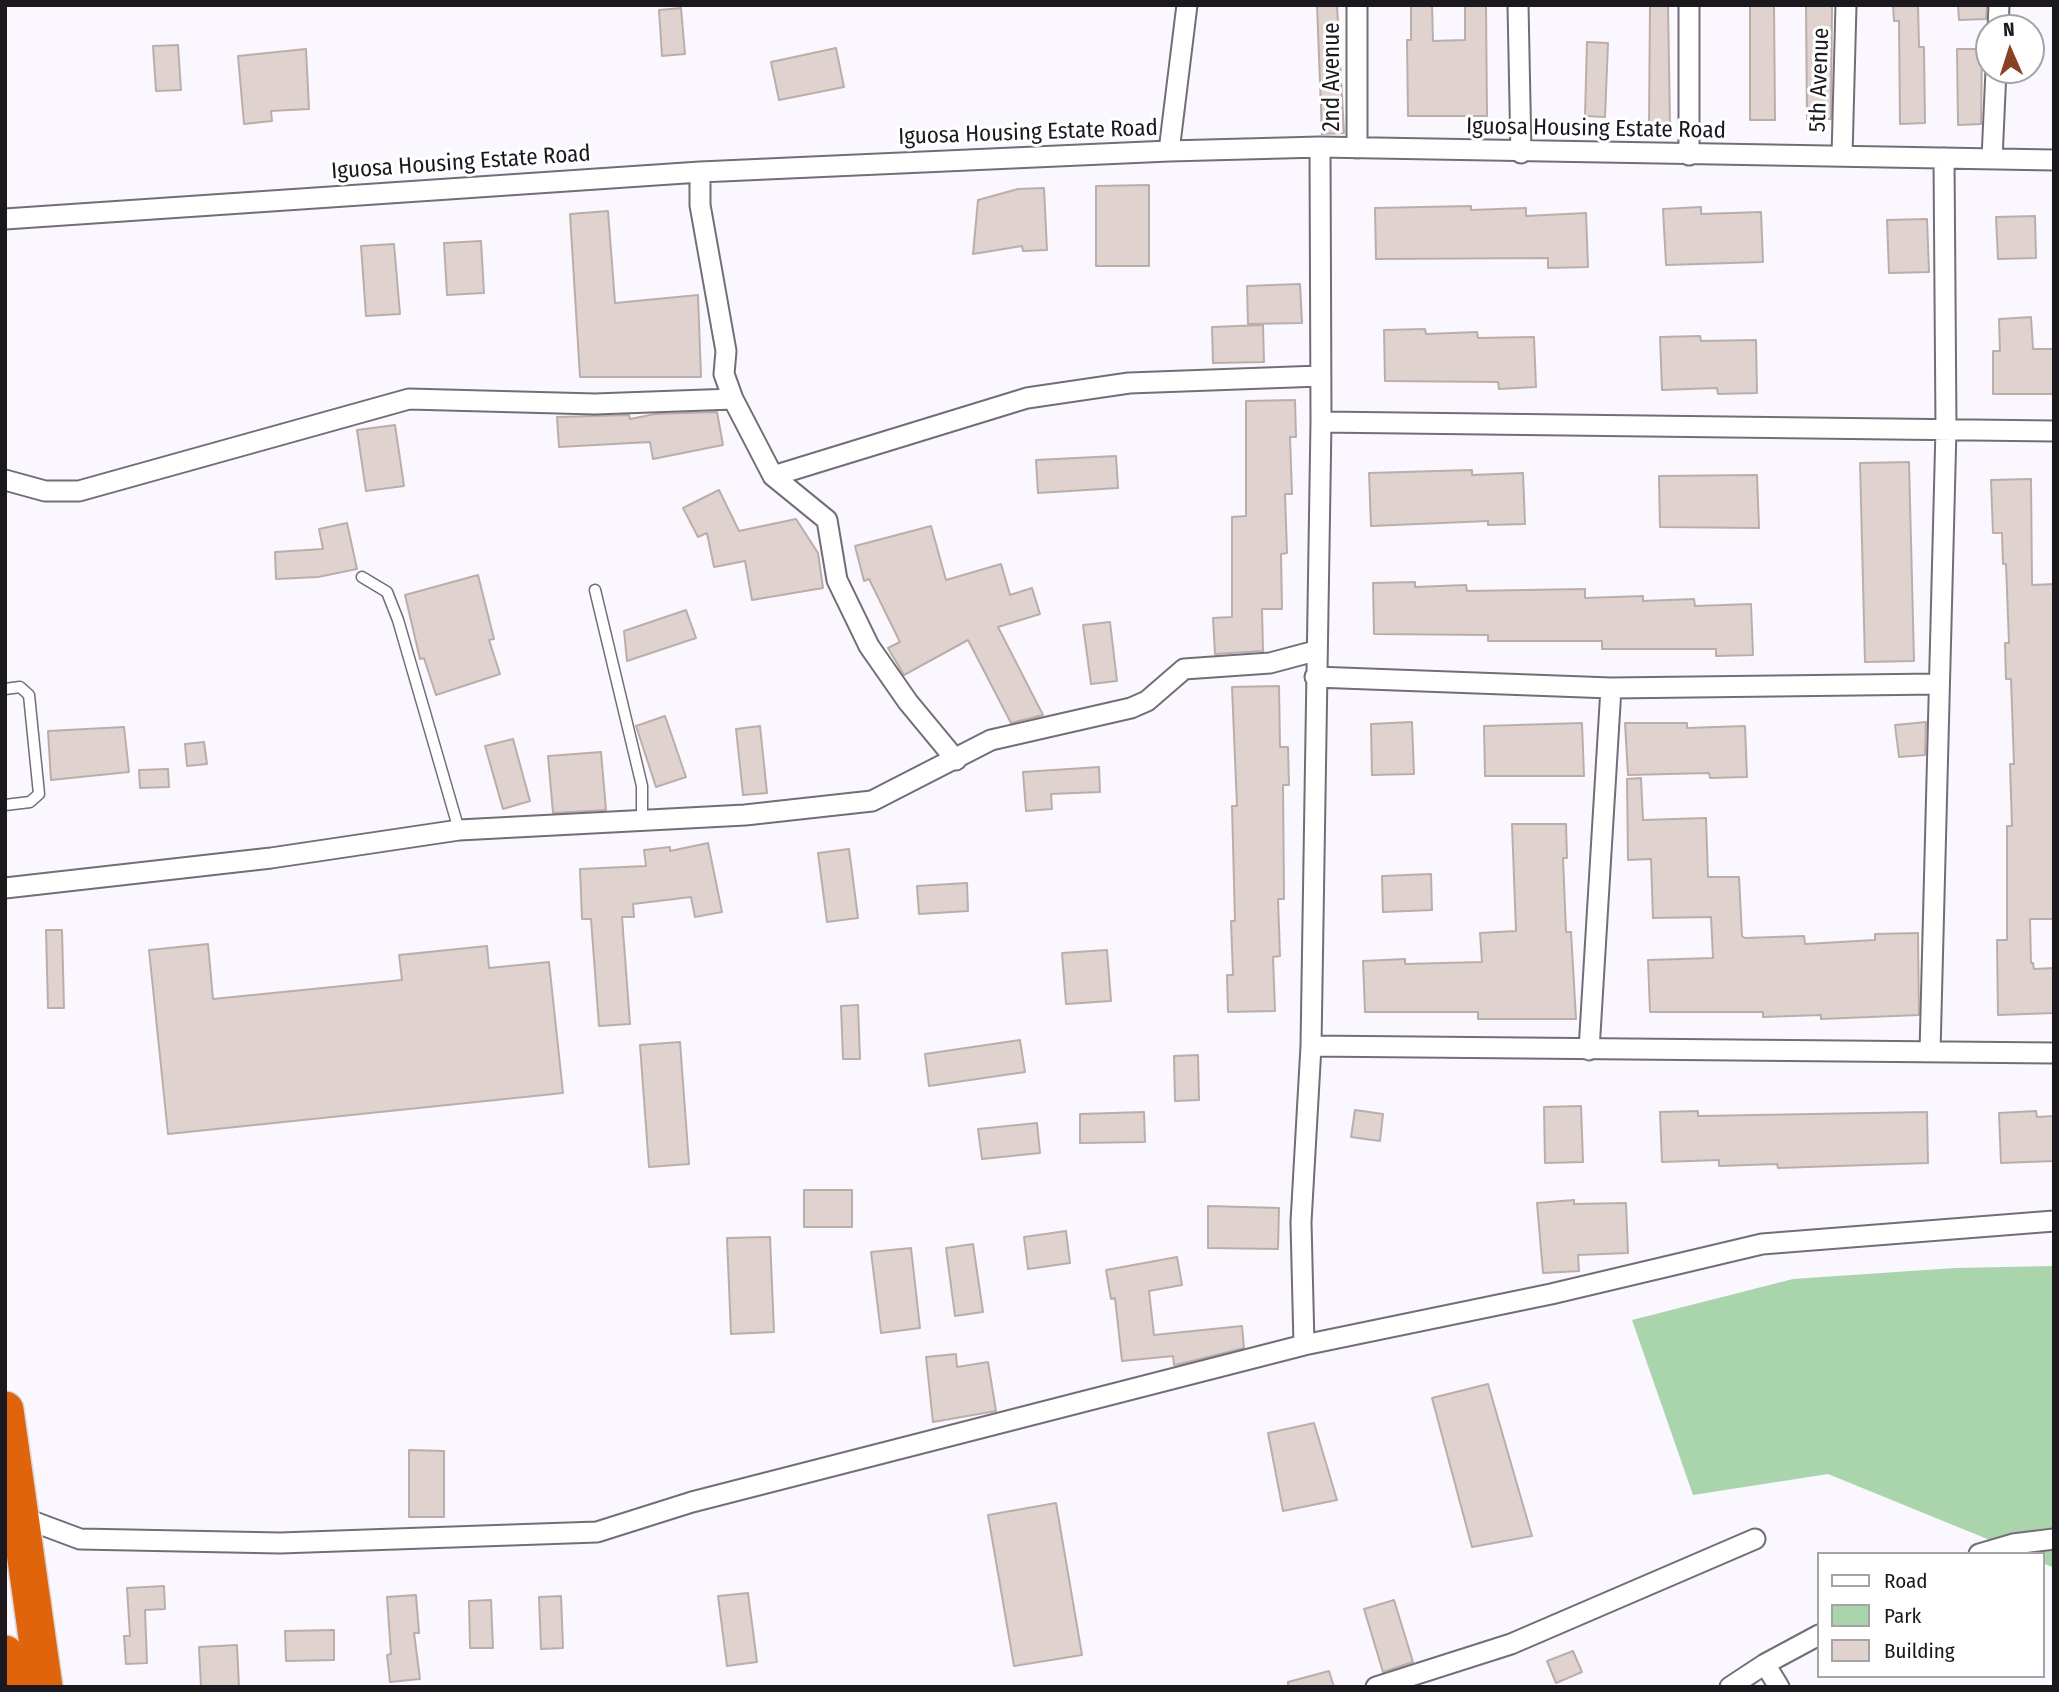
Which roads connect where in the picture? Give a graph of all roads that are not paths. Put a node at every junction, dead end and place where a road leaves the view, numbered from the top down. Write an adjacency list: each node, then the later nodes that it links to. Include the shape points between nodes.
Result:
1 (1187, 5): 9 (street)
2 (1357, 5): 8 (street, 2nd Avenue)
3 (1518, 5): 10 (street)
4 (1689, 5): 11 (street)
5 (1846, 5): 12 (street, 5th Avenue)
6 (1995, 84): 14 (street)
7 (1320, 147): 8 (street, Iguosa Housing Estate Road); 9 (street, Iguosa Housing Estate Road); 18 (street)
8 (1357, 148): 10 (street, Iguosa Housing Estate Road)
9 (1169, 151): 16 (street, Iguosa Housing Estate Road)
10 (1521, 153): 11 (street, Iguosa Housing Estate Road)
11 (1689, 155): 12 (street, Iguosa Housing Estate Road)
12 (1842, 156): 13 (street, Iguosa Housing Estate Road)
13 (1944, 158): 14 (street, Iguosa Housing Estate Road); 21 (street)
14 (1992, 159): 15 (street, Iguosa Housing Estate Road)
15 (2054, 160)
16 (700, 172): 17 (street, Iguosa Housing Estate Road); 19 (street, via 700,205 726,351 724,374)
17 (5, 219)
18 (1321, 376): 20 (street); 23 (street, via 1129,383 1027,398)
19 (733, 399): 23 (street); 24 (street, via 594,404 409,399 79,491 45,491)
20 (1321, 422): 21 (street); 27 (street)
21 (1946, 429): 22 (street); 29 (street)
22 (2054, 431)
23 (773, 476): 32 (street, via 827,520 837,580 869,646)
24 (5, 480)
25 (362, 577): 35 (lane, via 387,592)
26 (595, 590): 34 (lane, via 642,786)
27 (1315, 651): 28 (street); 32 (street, via 1270,663 1184,669 1147,701 1131,708 991,740)
28 (1315, 677): 30 (street); 37 (street)
29 (1938, 684): 30 (street); 39 (street)
30 (1611, 688): 38 (street)
31 (5, 689): 33 (lane, via 20,687 29,695 39,794 30,802)
32 (956, 760): 34 (street, via 872,801)
33 (5, 805)
34 (642, 822): 35 (street)
35 (459, 830): 36 (street, via 271,858)
36 (5, 888)
37 (1311, 1046): 38 (street); 42 (street, via 1301,1222)
38 (1589, 1050): 39 (street)
39 (1930, 1052): 40 (street)
40 (2054, 1053)
41 (2054, 1221): 42 (street, via 1762,1244 1552,1294)
42 (1304, 1345): 44 (street, via 692,1502 597,1532 280,1543 93,1540)
43 (5, 1410): 44 (highway)
44 (20, 1517): 52 (highway)
45 (1755, 1539): 53 (street, via 1511,1644)
46 (2054, 1539): 47 (street)
47 (1986, 1552)
48 (1818, 1637): 50 (street)
49 (5, 1654): 51 (highway)
50 (1765, 1664): 54 (street); 55 (street)
51 (10, 1687)
52 (44, 1687)
53 (1376, 1687)
54 (1730, 1687)
55 (1779, 1687)

